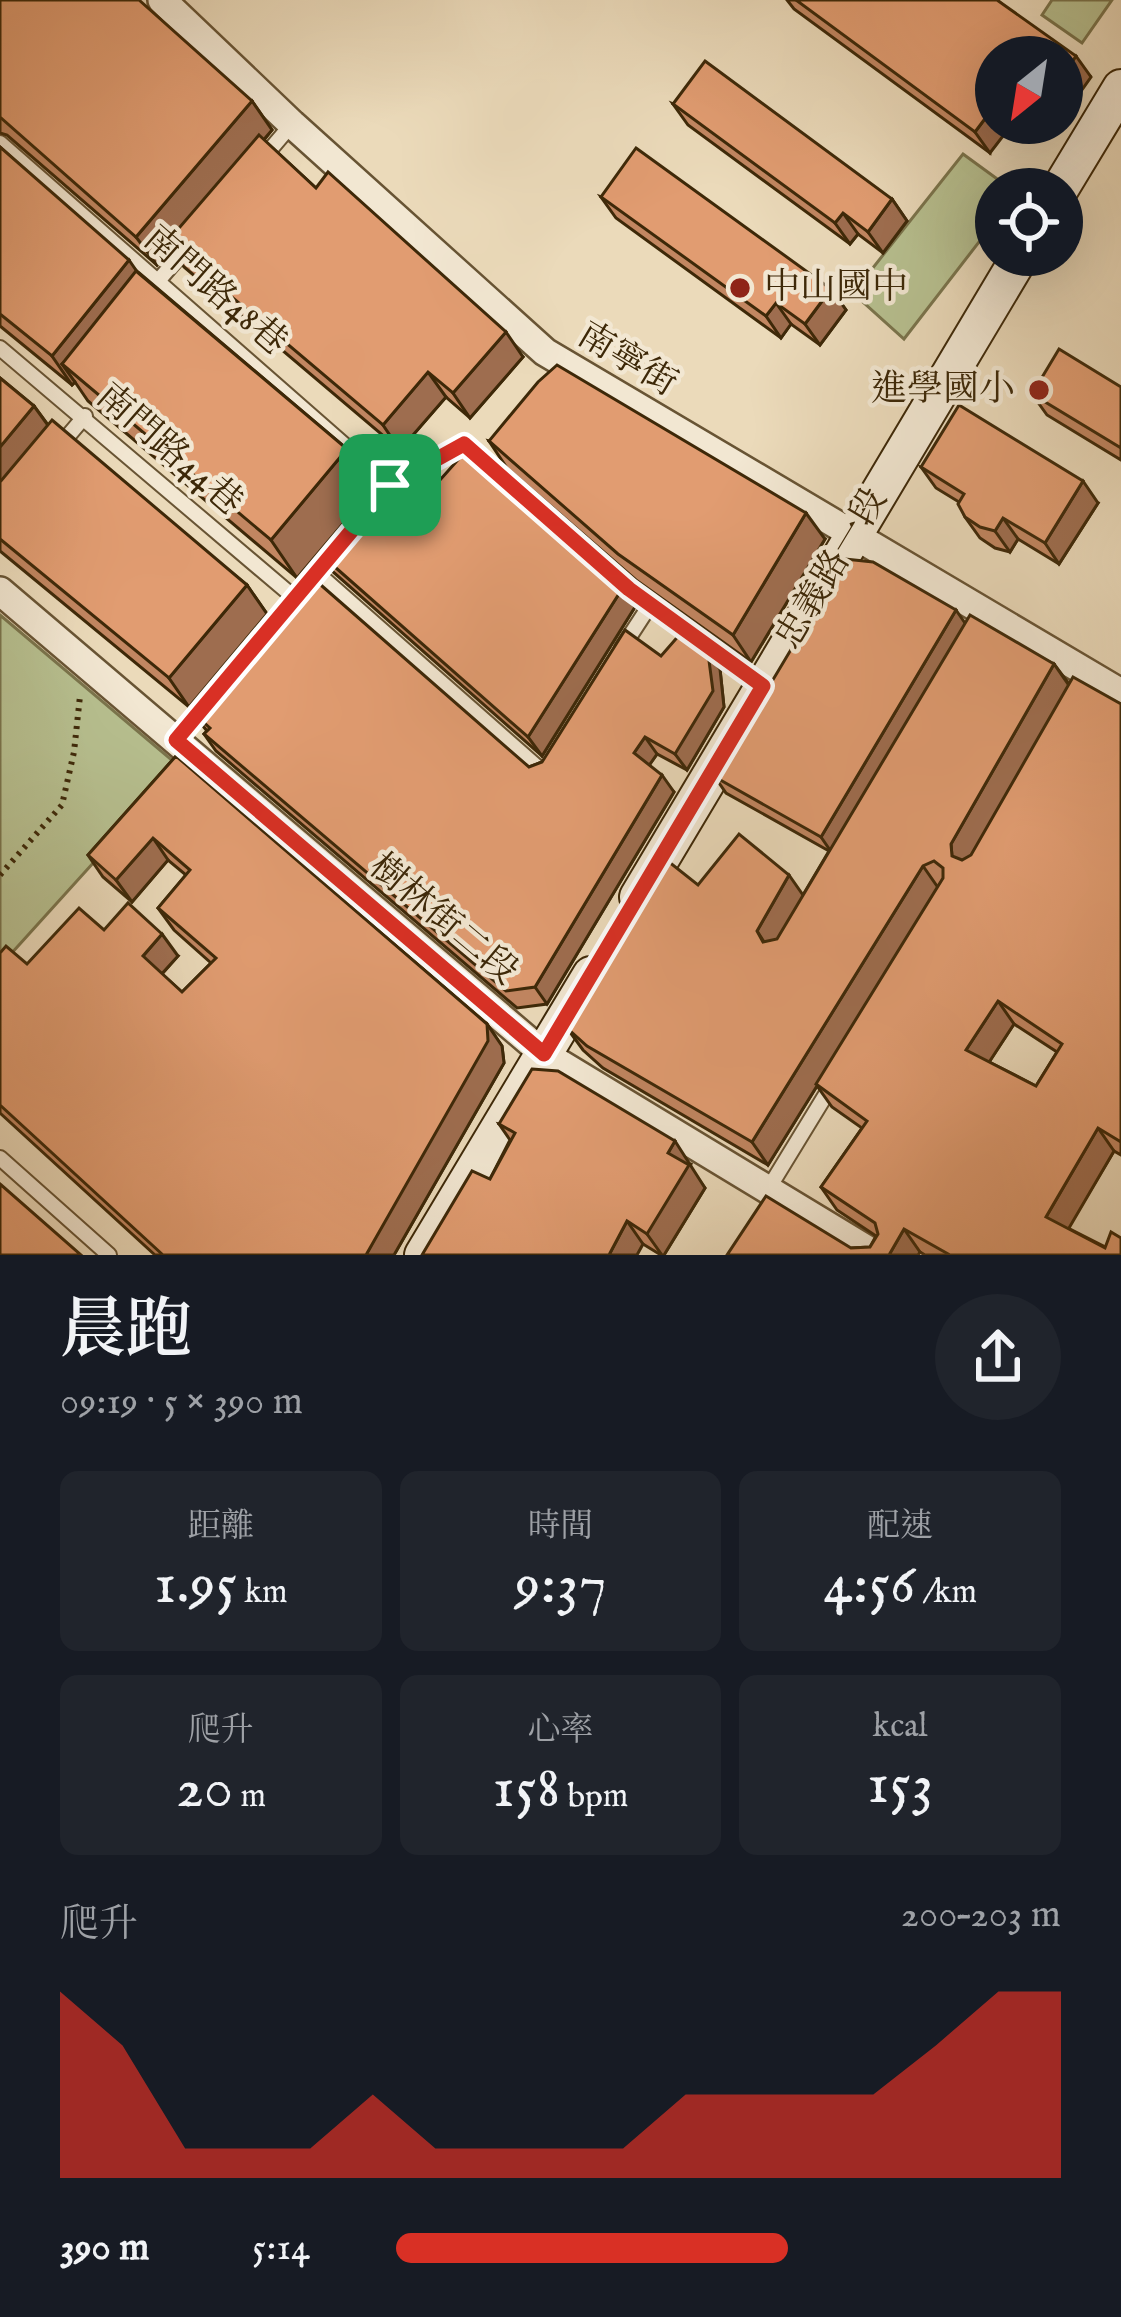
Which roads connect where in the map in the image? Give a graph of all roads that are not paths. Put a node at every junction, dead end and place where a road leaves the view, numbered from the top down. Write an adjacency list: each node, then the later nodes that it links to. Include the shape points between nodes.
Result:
1 (162, 0): 3 (street, 南寧街)
2 (1121, 88): 5 (street)
3 (292, 124): 6 (lane); 19 (street, 南寧街, via 544,352)
4 (0, 143): 9 (lane, 南門路48巷)
5 (1073, 168)
6 (247, 176)
7 (202, 229): 9 (lane)
8 (1008, 276): 19 (street, 忠義路一段)
9 (162, 284): 10 (lane); 16 (lane, 南門路48巷)
10 (152, 304)
11 (0, 348): 13 (lane, 南門路44巷)
12 (84, 388): 13 (lane)
13 (71, 405): 14 (lane, 南門路44巷)
14 (85, 416): 15 (lane); 22 (lane, 南門路44巷)
15 (42, 467)
16 (390, 485): 17 (lane); 23 (lane, via 464,444)
17 (364, 516)
18 (350, 532): 20 (lane)
19 (852, 535): 26 (street, 忠義路一段); 28 (street, 南寧街, via 981,624 1085,685)
20 (316, 573): 22 (lane); 30 (lane, via 544,772)
21 (0, 591): 29 (street, 樹林街二段)
22 (296, 599): 24 (lane)
23 (650, 605): 25 (lane); 26 (lane)
24 (283, 615)
25 (614, 661)
26 (763, 686): 31 (street, 忠義路一段)
27 (216, 693): 29 (lane)
28 (1121, 693)
29 (176, 740): 31 (street, 樹林街二段)
30 (555, 754)
31 (544, 1054): 34 (street, 樹林街二段); 36 (street, 忠義路一段)
32 (840, 1073): 34 (lane)
33 (0, 1158): 35 (lane)
34 (767, 1191): 37 (street, 樹林街二段)
35 (109, 1255)
36 (423, 1255)
37 (876, 1255)

